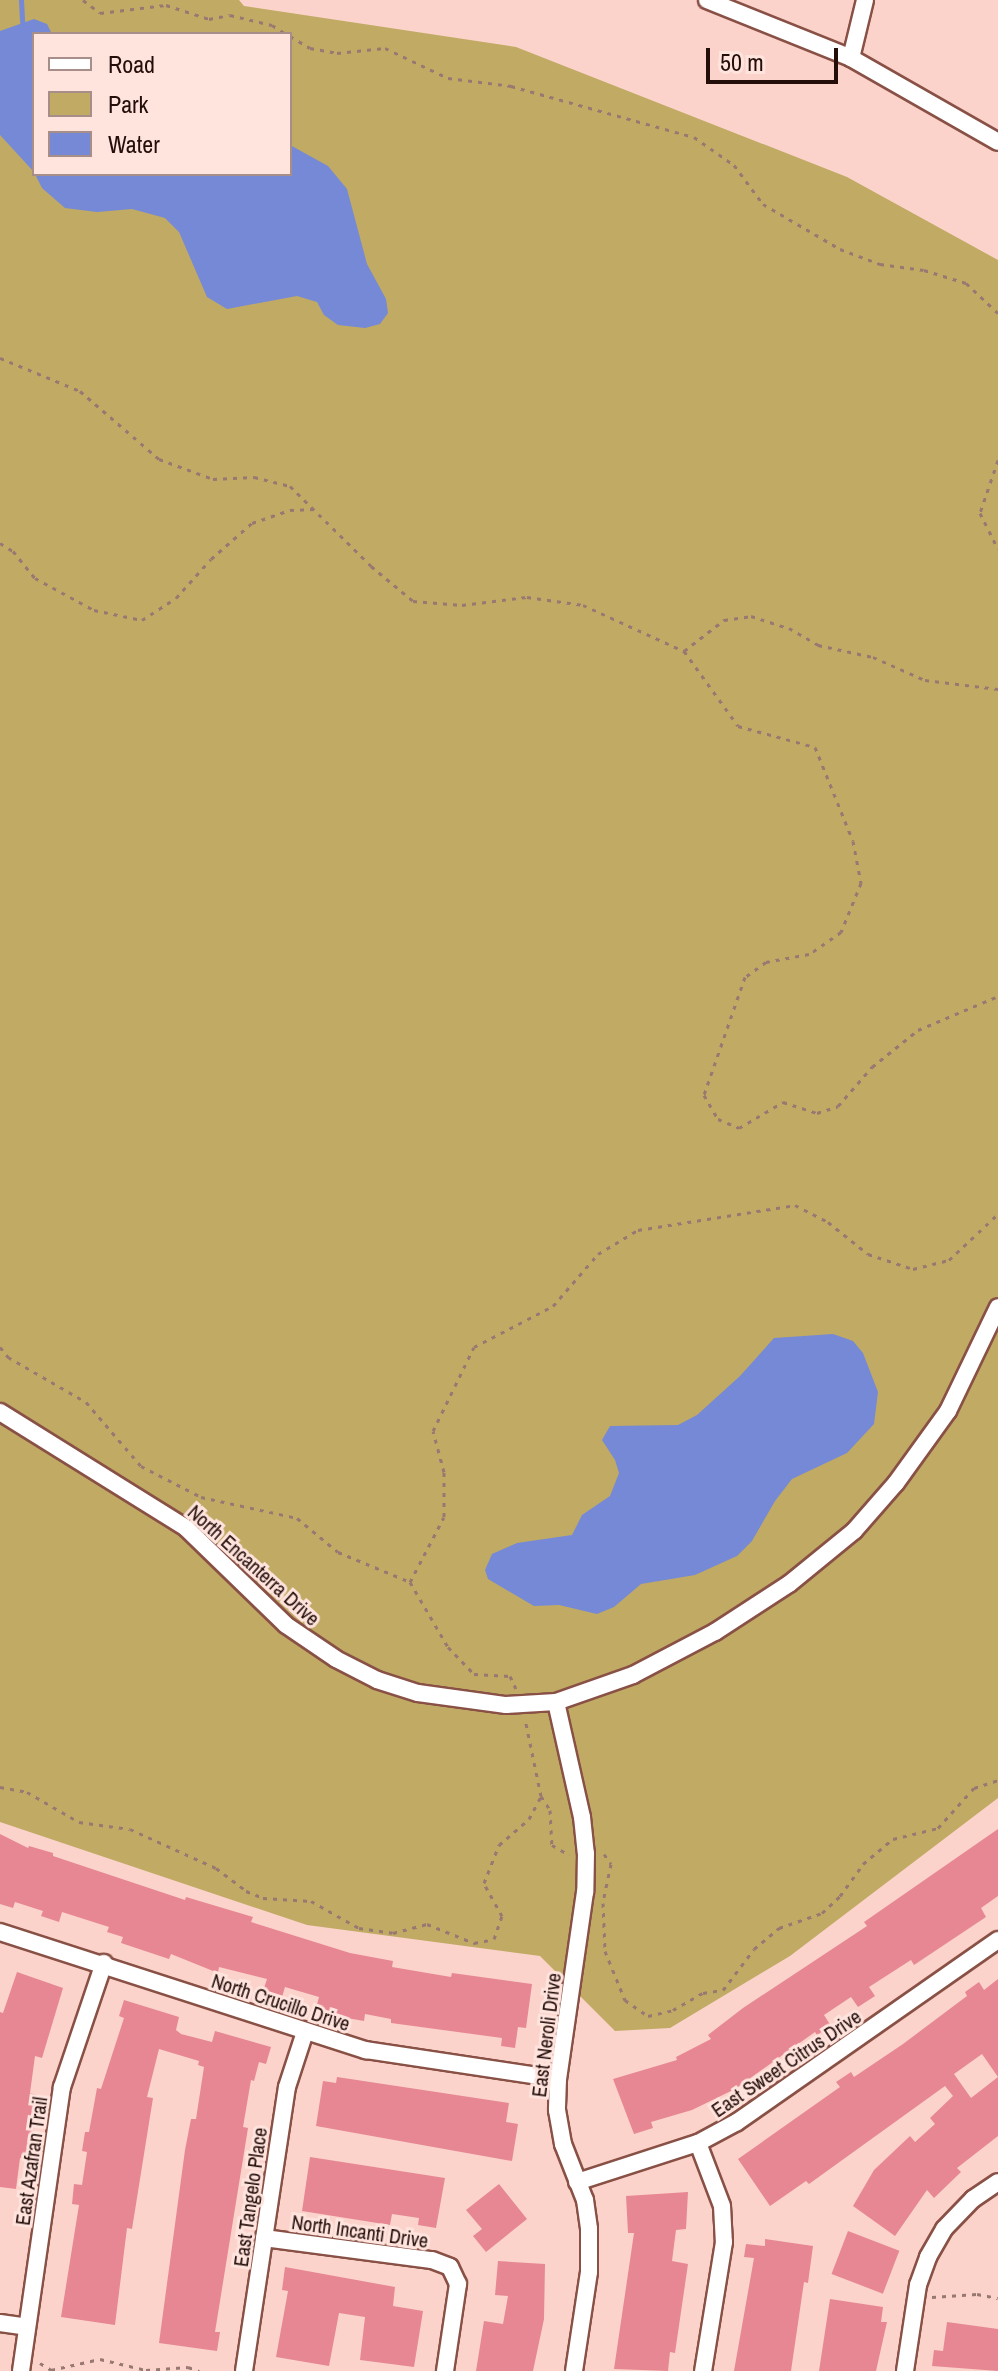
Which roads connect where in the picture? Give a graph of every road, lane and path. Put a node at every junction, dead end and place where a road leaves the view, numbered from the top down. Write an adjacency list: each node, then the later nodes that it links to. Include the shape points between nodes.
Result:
1 (83, 0): 4 (path, via 100,13 166,5 209,19 230,15)
2 (707, 0): 6 (street)
3 (865, 0): 6 (street)
4 (283, 32)
5 (292, 37): 8 (path, via 310,48 337,53 385,48 448,78 511,86 694,137 734,165 763,204 840,249 880,264 966,283)
6 (851, 58): 7 (street)
7 (998, 142)
8 (998, 313)
9 (0, 358): 11 (path, via 80,391 159,459 213,479 254,477 290,486)
10 (998, 460): 13 (path, via 980,513)
11 (317, 508): 12 (path, via 290,510 252,523 176,598 142,620 94,610 35,578); 14 (path, via 371,566 413,601 462,605 527,597 583,605)
12 (0, 543)
13 (998, 549)
14 (684, 651): 15 (path, via 724,620 751,616 789,628 818,645 873,657 925,680); 16 (path, via 738,726 815,747 853,841 861,883 841,932 809,954 766,962 745,977 704,1095 718,1119 739,1128 783,1102 817,1113 838,1106 872,1067 918,1030)
15 (998, 689)
16 (998, 996)
17 (998, 1214): 21 (path, via 949,1260 913,1269 868,1254 828,1222 795,1205 638,1230 598,1254 553,1306 474,1347 433,1431 444,1472 444,1517)
18 (998, 1307): 22 (street, North Encanterra Drive, via 948,1411 854,1531 789,1584 715,1632 633,1675)
19 (0, 1347): 21 (path, via 8,1357 86,1402 141,1466 201,1497 297,1518 338,1552)
20 (0, 1412): 23 (street, North Encanterra Drive, via 186,1528 286,1625 336,1659 418,1693)
21 (410, 1582): 23 (path, via 448,1647 474,1674 510,1676)
22 (556, 1702): 23 (street, North Encanterra Drive); 27 (street, East Neroli Drive)
23 (522, 1704): 26 (path)
24 (998, 1780): 27 (path, via 974,1788 938,1828 893,1839 863,1864 822,1913 779,1928 754,1949 723,1990 648,2016 625,2000 605,1951 603,1903 611,1864 603,1853)
25 (0, 1787): 26 (path, via 27,1792 79,1822 130,1829 216,1868 263,1898 311,1901 359,1928 393,1933 427,1924 474,1943 494,1939 502,1916 484,1883 499,1845 529,1819)
26 (541, 1796): 27 (path, via 550,1810 552,1845 567,1855)
27 (586, 1853): 32 (street, East Neroli Drive)
28 (0, 1932): 30 (street, North Crucillo Drive)
29 (998, 1940): 33 (street, East Sweet Citrus Drive, via 780,2095)
30 (104, 1963): 31 (street, North Crucillo Drive); 40 (street, East Azafran Trail, via 62,2087)
31 (305, 2032): 32 (street, North Crucillo Drive, via 366,2050); 36 (street, East Tangelo Place, via 287,2087)
32 (558, 2079): 34 (street, East Neroli Drive, via 557,2110)
33 (698, 2143): 34 (street, East Sweet Citrus Drive); 47 (street, via 722,2206 724,2242)
34 (577, 2182): 46 (street, East Neroli Drive, via 589,2229 589,2272)
35 (998, 2182): 37 (street, via 944,2229)
36 (264, 2238): 44 (street, East Tangelo Place); 45 (street, North Incanti Drive, via 432,2260 450,2267 458,2284)
37 (916, 2296): 38 (path); 48 (street)
38 (998, 2298)
39 (0, 2323): 40 (street)
40 (27, 2327): 41 (street, East Azafran Trail)
41 (24, 2352): 42 (street, East Azafran Trail); 43 (path, via 51,2370 100,2359 146,2370)
42 (21, 2371)
43 (199, 2371)
44 (244, 2371)
45 (445, 2371)
46 (574, 2371)
47 (703, 2371)
48 (905, 2371)

